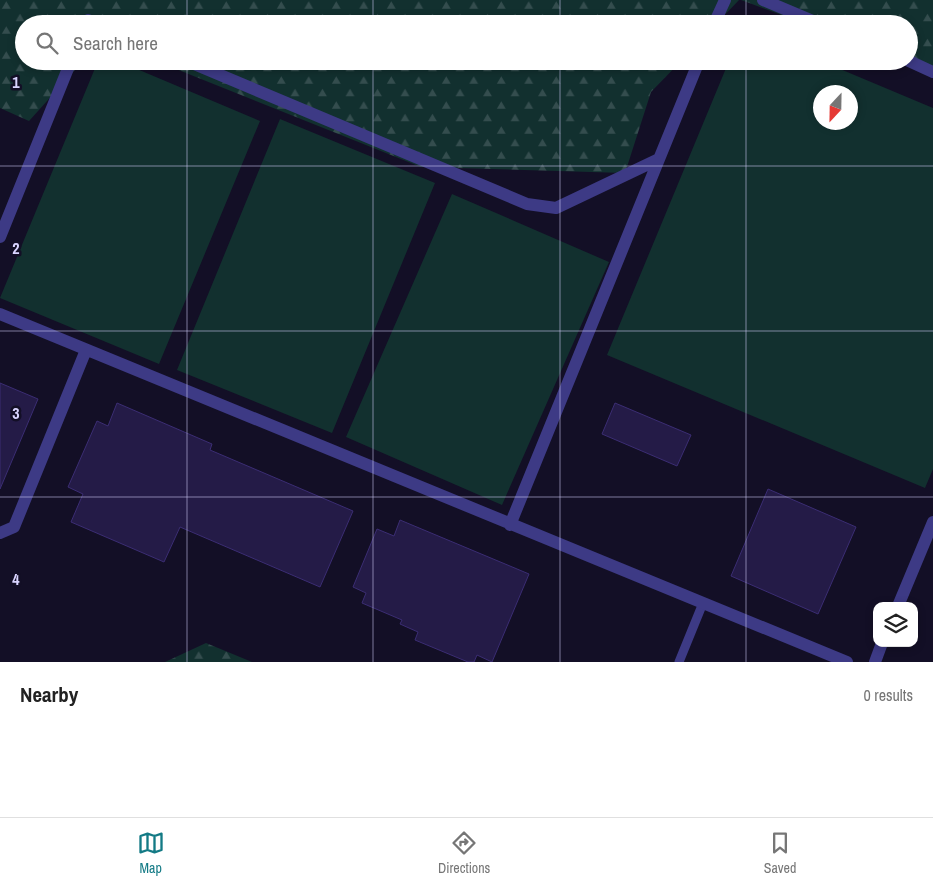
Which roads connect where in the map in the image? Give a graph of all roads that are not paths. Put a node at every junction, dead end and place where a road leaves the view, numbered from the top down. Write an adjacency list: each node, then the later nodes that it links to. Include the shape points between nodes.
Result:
1 (725, 0): 3 (street)
2 (763, 0): 4 (street)
3 (718, 15)
4 (799, 15)
5 (918, 65): 9 (street)
6 (67, 70): 11 (street)
7 (208, 70): 10 (street, via 527,204 556,208)
8 (695, 70): 10 (street)
9 (933, 72)
10 (659, 159): 15 (street)
11 (0, 237)
12 (0, 314): 13 (street)
13 (86, 350): 15 (street); 16 (street, via 14,527)
14 (933, 522): 17 (street)
15 (510, 524): 18 (street)
16 (0, 533)
17 (900, 602)
18 (703, 603): 20 (lane); 21 (street)
19 (880, 647): 22 (street)
20 (679, 662)
21 (847, 662)
22 (874, 662)

